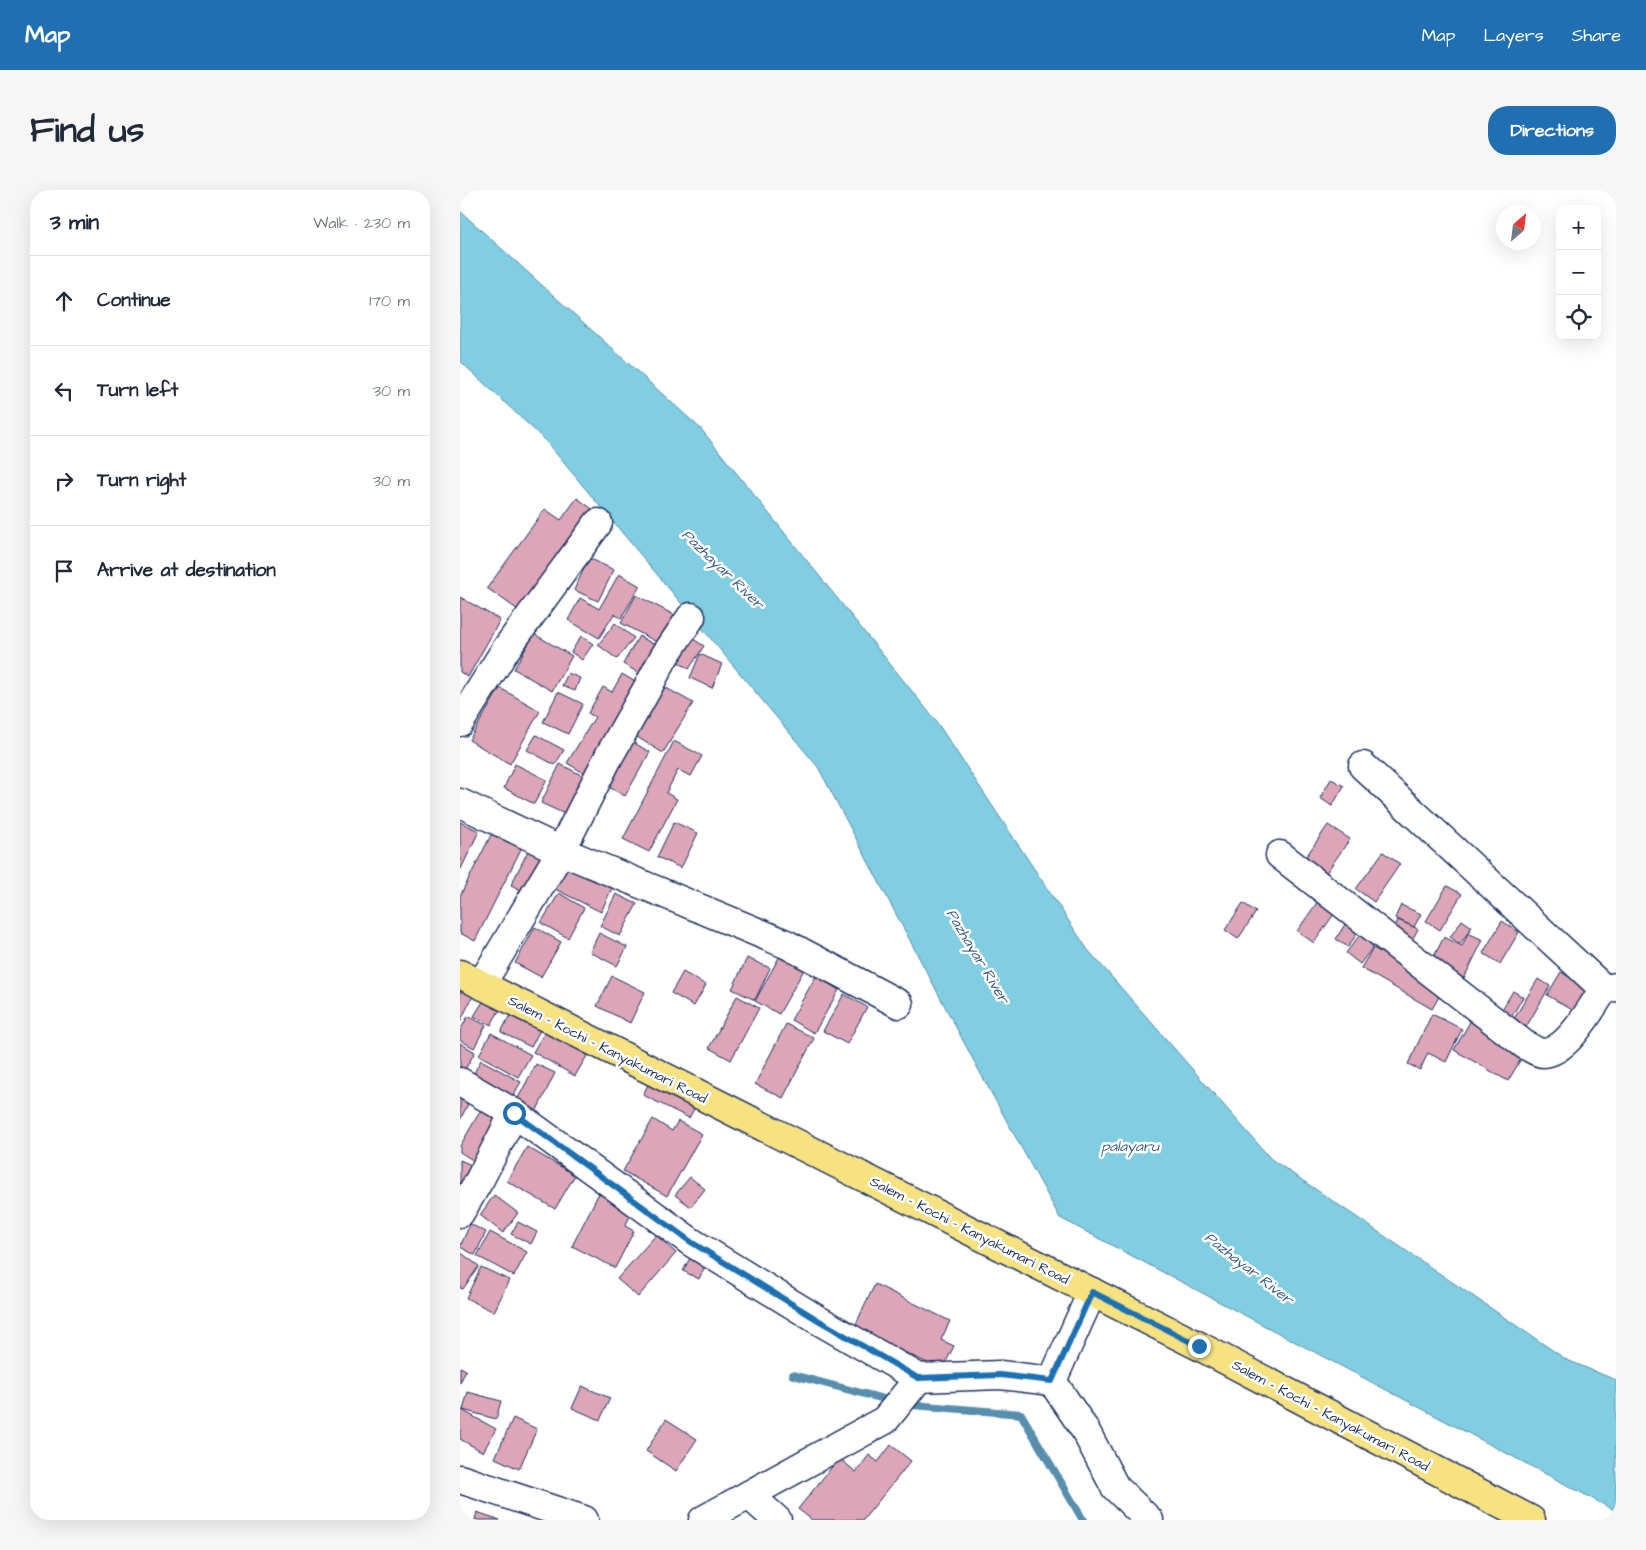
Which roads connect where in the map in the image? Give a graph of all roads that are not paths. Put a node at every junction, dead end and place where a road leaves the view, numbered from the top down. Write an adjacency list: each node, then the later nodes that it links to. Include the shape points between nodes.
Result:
1 (598, 524): 3 (street, via 506,649)
2 (691, 617): 6 (street, via 664,657 608,756)
3 (460, 722)
4 (1363, 766): 9 (street)
5 (460, 803): 6 (street)
6 (561, 851): 8 (street); 10 (street, via 786,944)
7 (1280, 855): 9 (street, via 1525,1045 1541,1053 1553,1051 1563,1044)
8 (471, 979): 14 (main road, Salem - Kochi - Kanyakumari Road)
9 (1610, 988)
10 (899, 1004)
11 (460, 1082): 12 (street)
12 (514, 1113): 13 (street); 15 (street, via 691,1242)
13 (460, 1213)
14 (1092, 1292): 16 (street); 23 (main road, Salem - Kochi - Kanyakumari Road)
15 (918, 1378): 16 (street, via 1000,1375); 18 (street, via 885,1420)
16 (1052, 1381): 22 (street, via 1086,1430 1115,1487)
17 (460, 1479): 19 (street)
18 (749, 1495): 20 (street); 21 (street)
19 (584, 1520)
20 (703, 1520)
21 (777, 1520)
22 (1149, 1520)
23 (1530, 1520)

